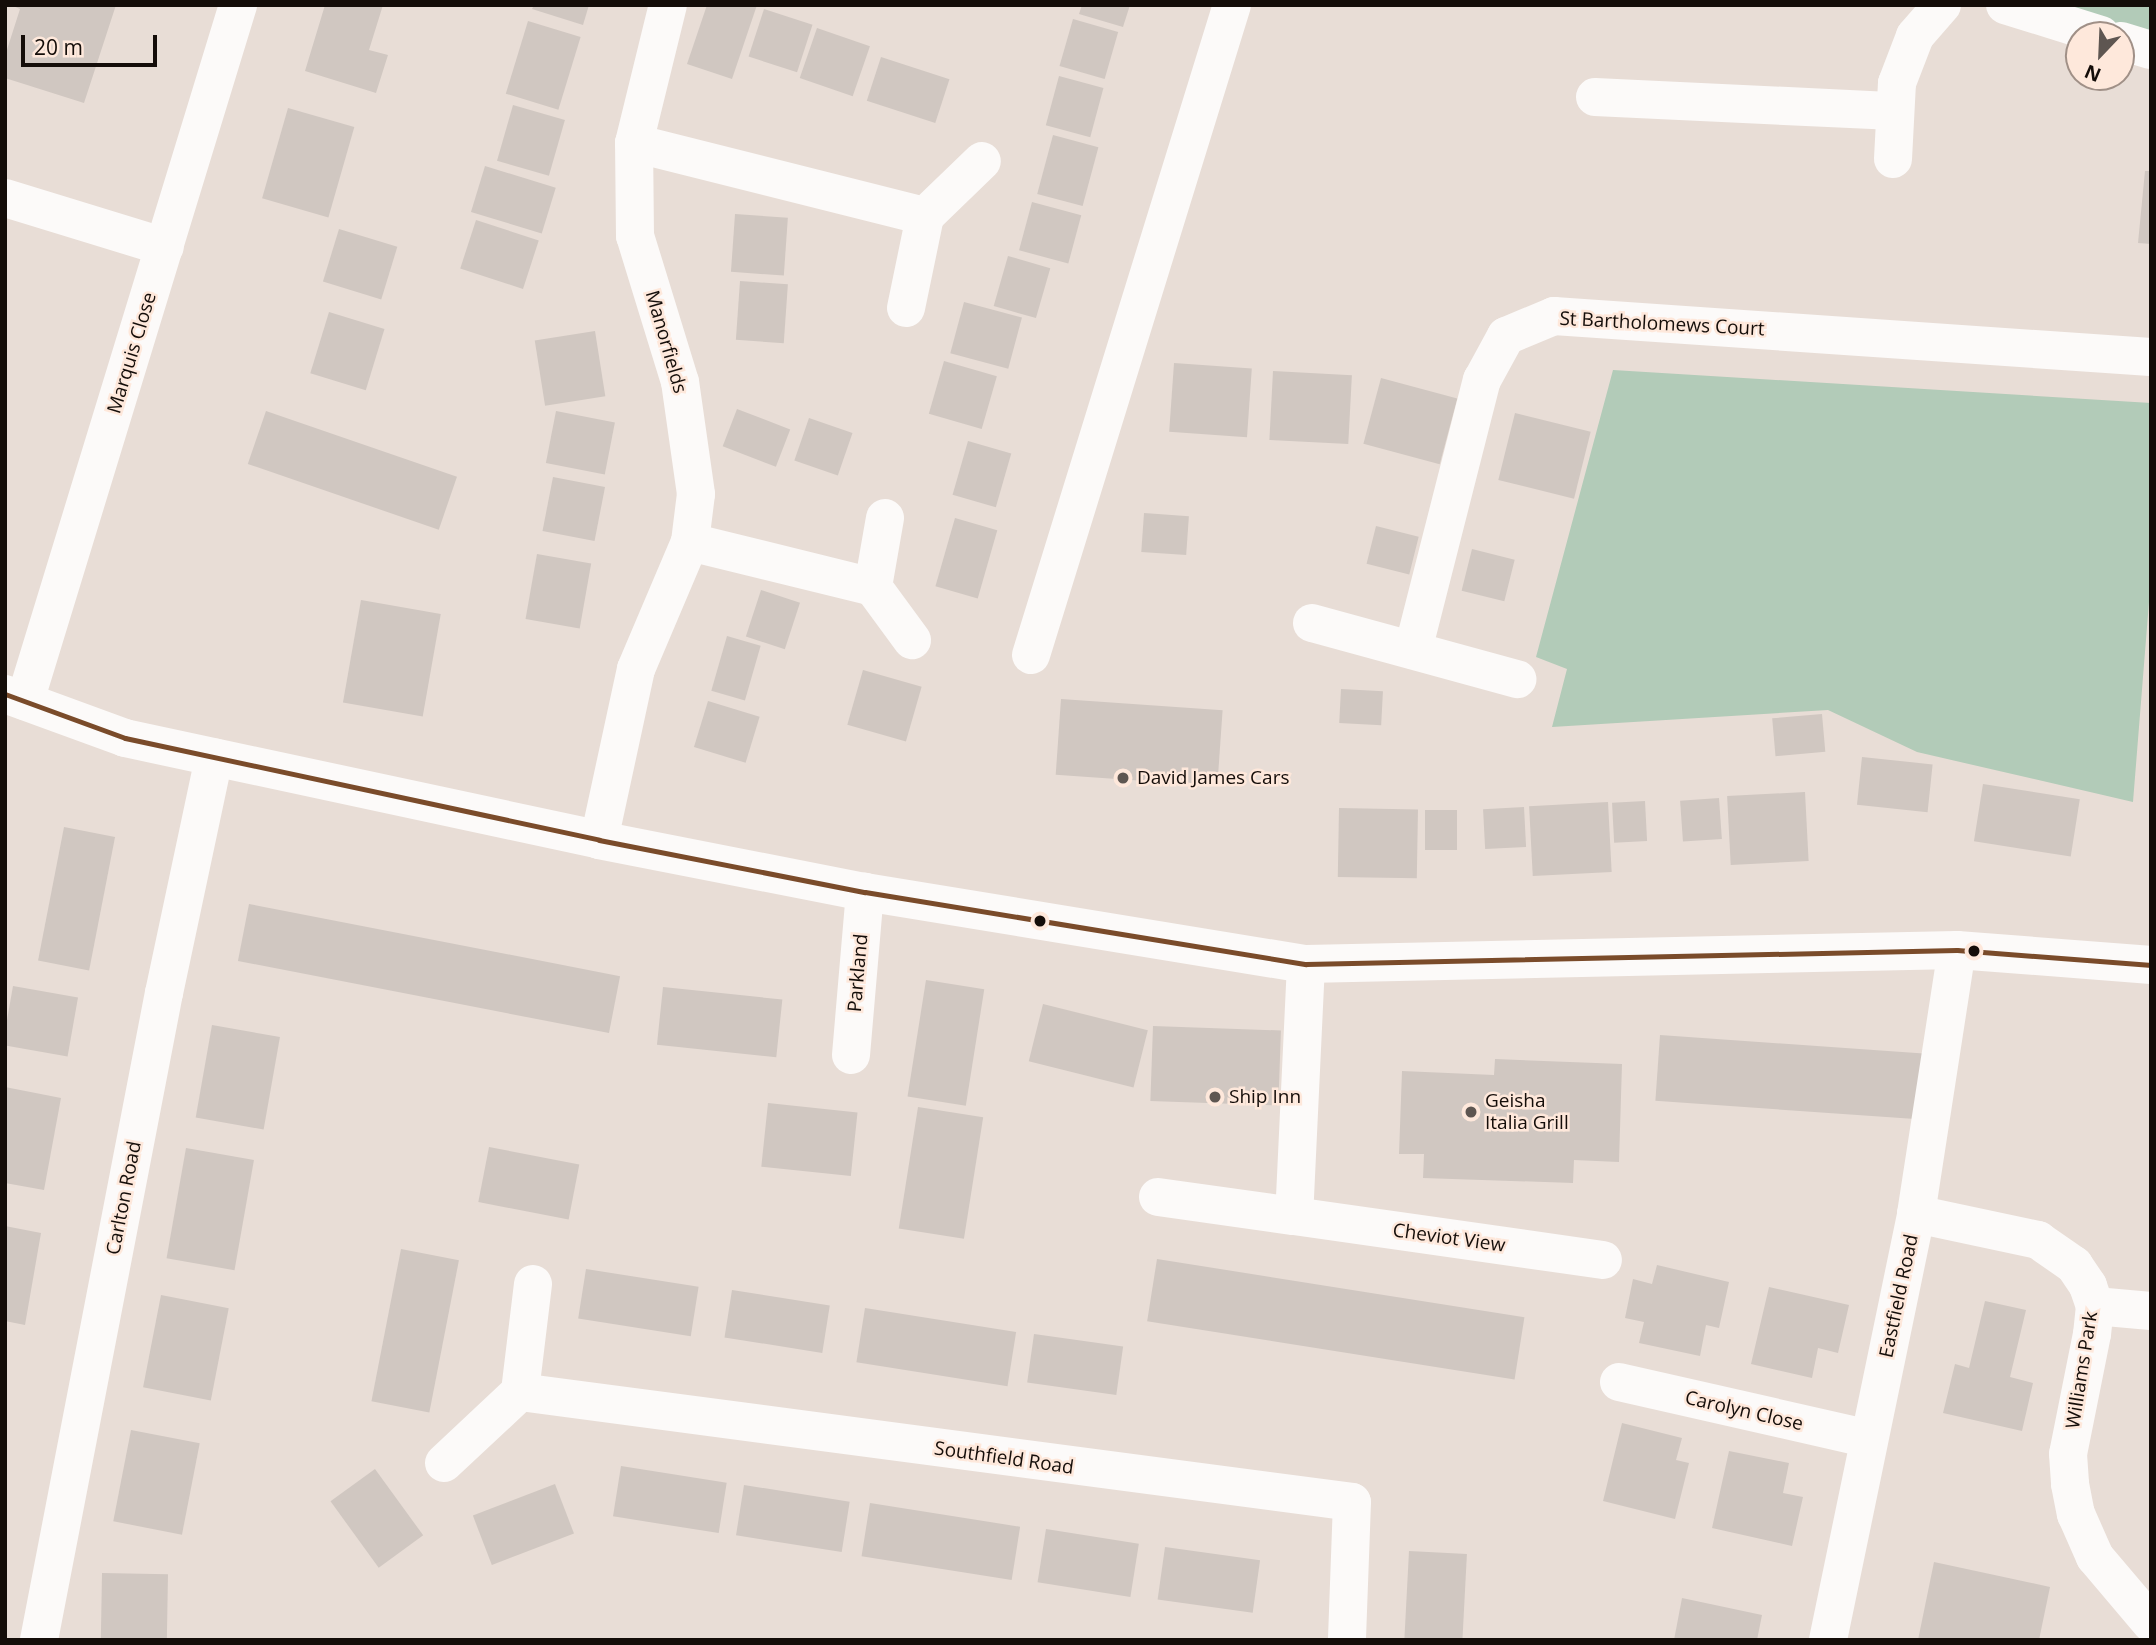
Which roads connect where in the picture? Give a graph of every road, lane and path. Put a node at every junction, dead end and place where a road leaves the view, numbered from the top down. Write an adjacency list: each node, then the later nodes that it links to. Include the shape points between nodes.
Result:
1 (239, 5): 14 (street, Marquis Close)
2 (668, 5): 9 (street, Manorfields)
3 (1232, 5): 23 (street)
4 (1942, 5): 8 (street, via 1916,36 1897,83)
5 (2005, 5): 6 (street)
6 (2065, 24)
7 (1595, 97): 8 (street)
8 (1895, 111): 10 (street)
9 (634, 143): 13 (street); 18 (street, Manorfields, via 635,236 680,382 696,494)
10 (1892, 159)
11 (982, 161): 13 (street)
12 (5, 198): 14 (street)
13 (925, 216): 15 (street)
14 (164, 247): 25 (street, Marquis Close)
15 (906, 308)
16 (2151, 357): 22 (street, St Bartholomews Court, via 1554,316 1506,336 1482,380)
17 (885, 518): 19 (street)
18 (690, 542): 19 (street); 27 (street, Manorfields, via 636,668)
19 (873, 587): 21 (street)
20 (1312, 623): 22 (street)
21 (912, 640)
22 (1413, 650): 24 (street)
23 (1031, 655)
24 (1517, 679)
25 (15, 697): 26 (street, via 125,738)
26 (214, 757): 27 (street); 45 (street, Carlton Road, via 166,980)
27 (599, 840): 28 (street)
28 (864, 892): 30 (street); 32 (street, Parkland)
29 (1957, 950): 30 (street); 31 (street); 34 (street, Eastfield Road)
30 (1306, 964): 35 (street)
31 (2151, 965)
32 (851, 1055)
33 (1158, 1197): 35 (street, Cheviot View)
34 (1916, 1214): 38 (street, Williams Park, via 2038,1240 2074,1265); 42 (street, Eastfield Road)
35 (1294, 1216): 36 (street, Cheviot View)
36 (1603, 1259)
37 (533, 1284): 41 (street)
38 (2095, 1306): 39 (street); 44 (street, Williams Park, via 2068,1454 2070,1484 2076,1514 2095,1557)
39 (2151, 1311)
40 (1619, 1382): 42 (street, Carolyn Close)
41 (520, 1392): 43 (street); 46 (street, Southfield Road, via 1352,1502)
42 (1869, 1439): 47 (street, Eastfield Road)
43 (444, 1462)
44 (2151, 1623)
45 (39, 1640)
46 (1347, 1640)
47 (1828, 1640)

